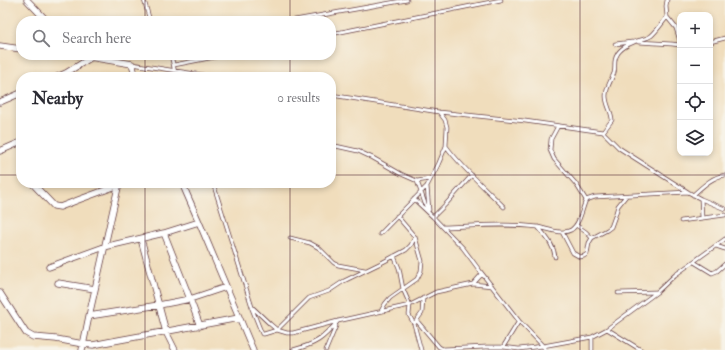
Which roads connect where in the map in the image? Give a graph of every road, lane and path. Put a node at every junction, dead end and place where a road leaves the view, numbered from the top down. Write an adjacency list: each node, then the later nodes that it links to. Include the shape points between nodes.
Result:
1 (27, 0): 6 (street)
2 (144, 0): 7 (lane)
3 (407, 0): 8 (lane)
4 (501, 0): 11 (lane)
5 (667, 0): 9 (lane)
6 (42, 16)
7 (149, 16)
8 (317, 16)
9 (667, 17): 10 (lane); 14 (lane, via 652,35)
10 (677, 31)
11 (336, 33)
12 (725, 38): 13 (lane)
13 (713, 41)
14 (633, 42): 15 (lane); 16 (lane); 34 (lane, via 615,58 615,72 606,97 612,120)
15 (615, 44)
16 (677, 45)
17 (0, 46): 18 (street)
18 (16, 48)
19 (87, 60): 26 (street)
20 (109, 60): 23 (street)
21 (172, 60): 24 (lane)
22 (200, 60): 24 (lane)
23 (132, 64): 25 (lane); 27 (street)
24 (174, 65): 25 (lane)
25 (175, 71): 28 (lane)
26 (68, 72)
27 (134, 72)
28 (182, 72)
29 (16, 95): 31 (street)
30 (336, 96): 32 (lane)
31 (0, 102)
32 (439, 112): 33 (lane, via 525,120); 37 (lane, via 447,126)
33 (558, 126): 34 (lane); 55 (lane, via 551,139 550,150 554,159)
34 (603, 132): 50 (lane, via 620,148)
35 (16, 144): 38 (street)
36 (336, 146): 42 (lane, via 358,151)
37 (446, 146): 39 (lane); 41 (lane)
38 (0, 151)
39 (472, 175): 56 (lane); 61 (lane)
40 (725, 175): 51 (lane, via 705,184)
41 (430, 179): 42 (lane); 43 (lane)
42 (417, 181): 49 (lane)
43 (427, 186): 49 (lane); 58 (lane)
44 (37, 188): 45 (street, via 54,206 60,207)
45 (109, 188)
46 (118, 188): 77 (street)
47 (184, 188): 64 (street)
48 (215, 188): 99 (lane)
49 (421, 192): 54 (lane); 58 (lane)
50 (688, 192): 51 (lane); 52 (lane)
51 (693, 194): 53 (lane)
52 (626, 196): 55 (lane); 73 (lane, via 618,206 611,227)
53 (701, 198): 57 (lane); 62 (lane)
54 (414, 199): 58 (lane); 60 (lane)
55 (586, 200): 65 (lane)
56 (504, 207)
57 (725, 209)
58 (429, 213): 61 (lane)
59 (725, 215): 62 (lane)
60 (397, 216): 70 (lane); 71 (lane)
61 (433, 217): 66 (lane)
62 (702, 218): 63 (lane)
63 (681, 221)
64 (200, 222): 69 (street); 89 (street)
65 (576, 225): 68 (lane, via 571,230); 73 (lane)
66 (443, 227): 67 (lane); 85 (lane)
67 (538, 227): 68 (lane); 80 (lane, via 553,247)
68 (562, 232): 73 (lane, via 573,254 580,257 587,254)
69 (164, 233): 74 (street); 96 (street)
70 (380, 234)
71 (414, 237): 79 (lane, via 406,250); 91 (lane, via 422,260 421,271 417,279)
72 (290, 238): 84 (lane, via 310,242 338,265)
73 (592, 238)
74 (141, 239): 77 (street); 97 (street)
75 (725, 239): 76 (lane)
76 (716, 246): 78 (lane); 81 (lane)
77 (104, 247): 83 (street); 90 (street)
78 (725, 249)
79 (394, 256): 84 (lane); 91 (lane)
80 (555, 257)
81 (694, 262): 82 (lane, via 712,273); 92 (lane)
82 (725, 264)
83 (49, 267)
84 (366, 270): 110 (lane, via 329,291 309,298)
85 (482, 274): 87 (lane); 88 (lane)
86 (58, 283): 90 (street)
87 (473, 284): 88 (lane); 95 (lane, via 436,292)
88 (492, 286): 106 (lane)
89 (226, 287): 96 (street); 102 (street)
90 (95, 289): 101 (street)
91 (403, 289): 98 (lane); 100 (lane, via 390,298)
92 (657, 292): 94 (lane); 111 (lane)
93 (0, 293): 115 (street, via 30,336 56,339)
94 (618, 293)
95 (424, 298): 98 (lane); 105 (lane, via 422,313)
96 (190, 299): 97 (street); 109 (street)
97 (159, 305): 101 (street); 112 (street)
98 (410, 305): 100 (lane); 107 (lane, via 409,315)
99 (252, 307): 103 (lane); 108 (lane)
100 (380, 312): 104 (lane)
101 (89, 316): 115 (street)
102 (239, 318): 109 (street); 119 (street)
103 (264, 319): 108 (lane); 110 (lane)
104 (338, 321): 110 (lane, via 293,333); 117 (lane, via 325,336); 121 (lane)
105 (417, 321): 107 (lane); 116 (lane, via 443,349)
106 (519, 321): 114 (lane); 116 (lane)
107 (414, 324): 122 (lane)
108 (258, 325): 110 (lane, via 262,334)
109 (200, 326): 112 (street)
110 (277, 330)
111 (606, 330): 113 (lane); 125 (lane)
112 (166, 332): 115 (street); 118 (street)
113 (592, 338): 114 (lane); 124 (lane)
114 (543, 346): 116 (lane, via 519,349); 123 (lane)
115 (82, 347)
116 (503, 347)
117 (301, 349): 120 (lane)
118 (174, 350)
119 (253, 350)
120 (293, 350)
121 (326, 350)
122 (421, 350)
123 (545, 350)
124 (592, 350)
125 (641, 350)

